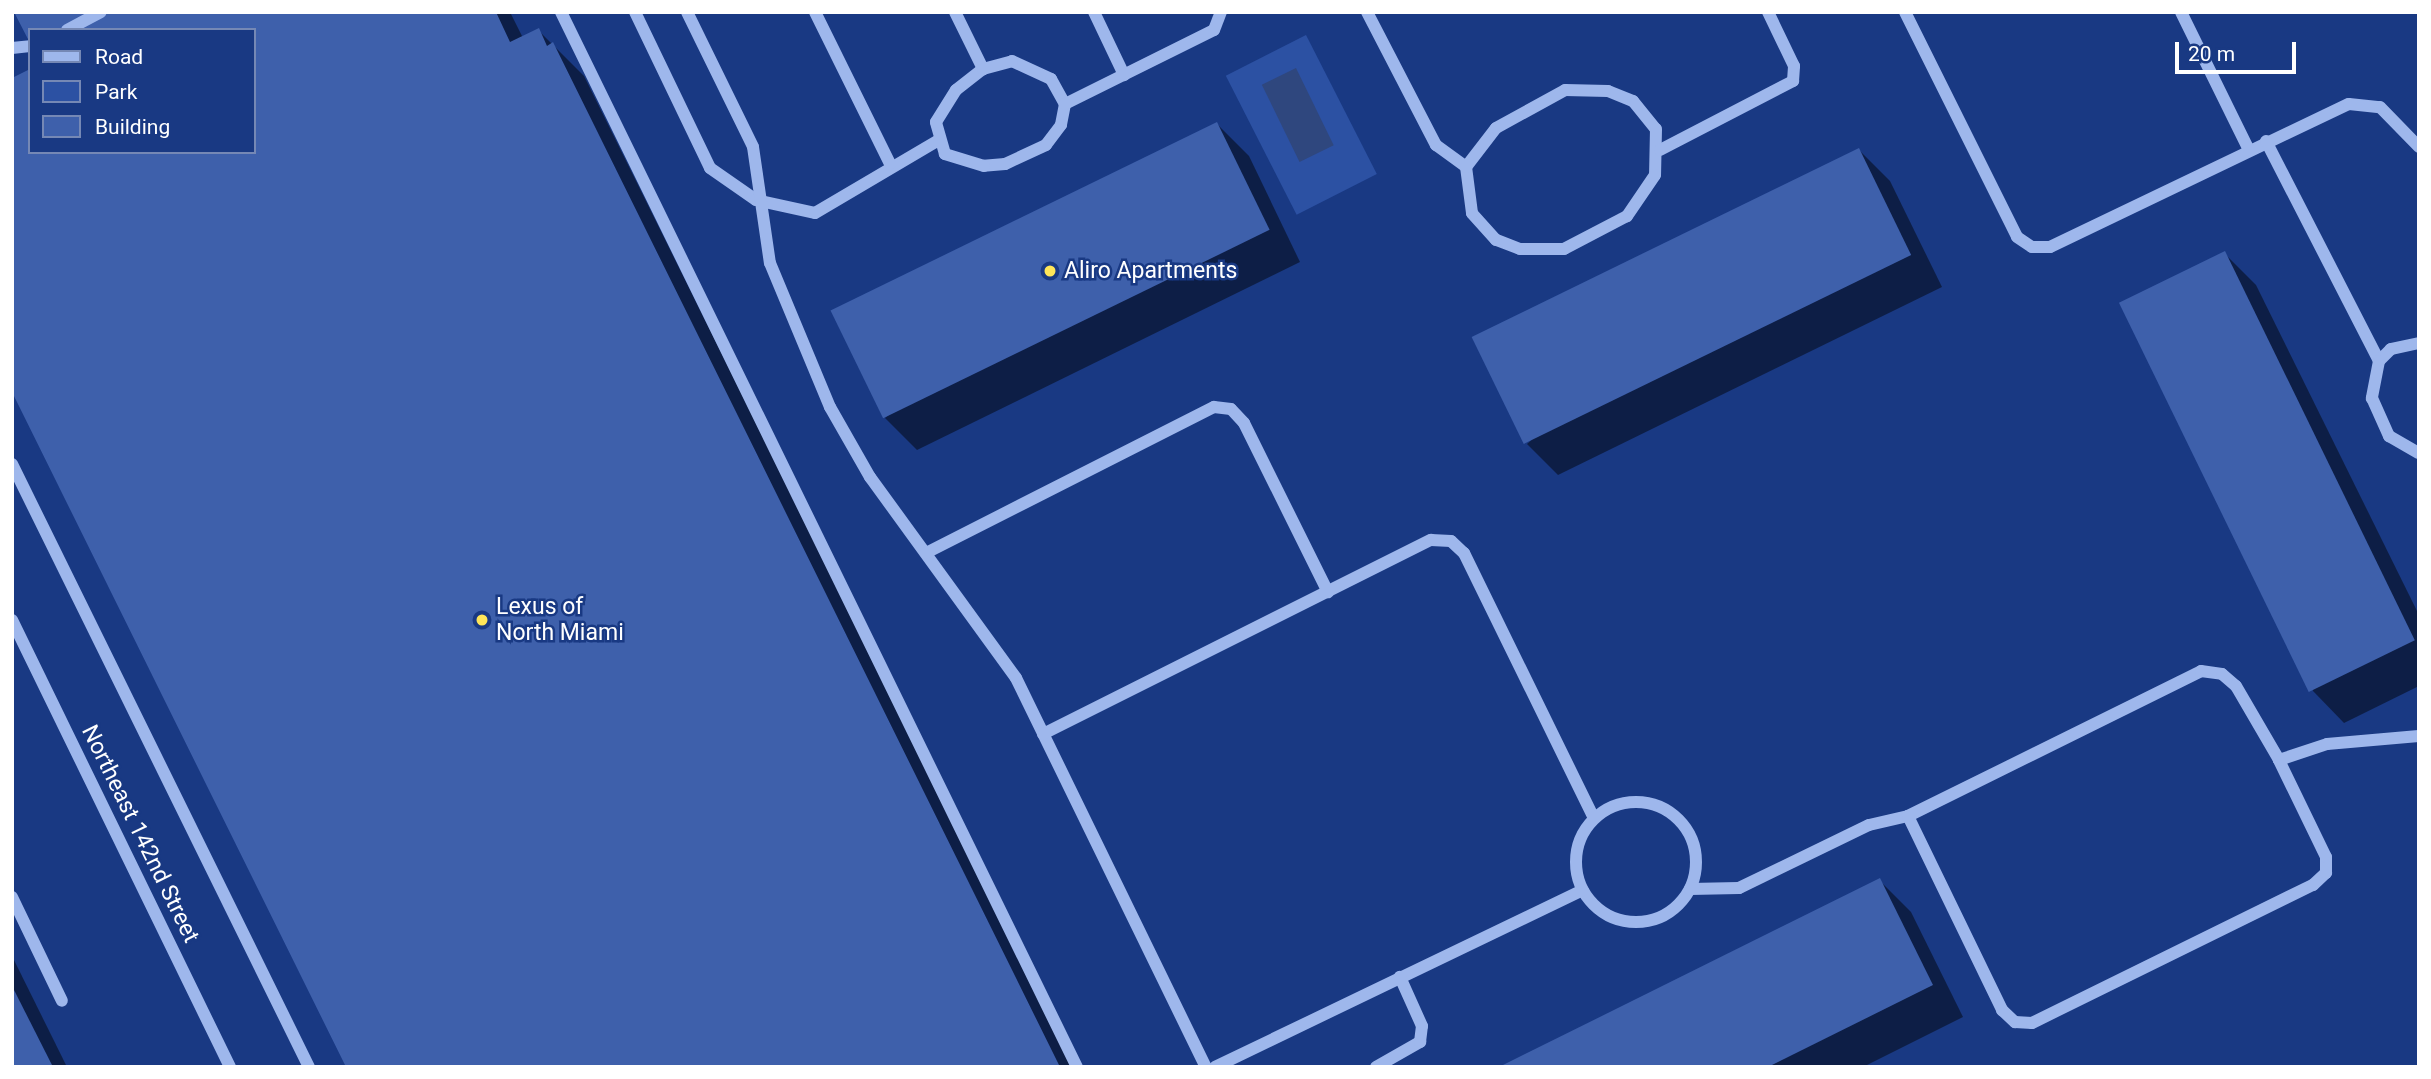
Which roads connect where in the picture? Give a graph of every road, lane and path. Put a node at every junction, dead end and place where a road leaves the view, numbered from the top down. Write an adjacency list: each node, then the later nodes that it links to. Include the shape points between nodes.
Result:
1 (101, 12): 13 (street)
2 (561, 12): 44 (street)
3 (635, 12): 24 (street, via 710,167)
4 (687, 12): 24 (street, via 753,147)
5 (816, 12): 22 (street)
6 (955, 12): 14 (street)
7 (1094, 12): 15 (street)
8 (1222, 12): 15 (street, via 1213,30)
9 (1367, 12): 23 (street, via 1436,145)
10 (1768, 12): 20 (street, via 1794,66 1793,81)
11 (1905, 12): 21 (street, via 2017,237 2032,247 2050,247)
12 (2181, 12): 21 (street)
13 (71, 28)
14 (983, 69): 16 (street, via 1012,61 1032,67 1051,79); 17 (street, via 945,105)
15 (1124, 75): 16 (street)
16 (1065, 104): 17 (street, via 1061,125 1046,145 1005,164 960,162)
17 (937, 141): 22 (street)
18 (2266, 142): 19 (street, via 2365,102 2380,107); 21 (street); 26 (street)
19 (2419, 147)
20 (1660, 150): 23 (street, via 1656,129 1633,101 1608,91 1565,90 1496,128); 23 (street, via 1655,176 1628,216 1564,249 1520,249 1489,234 1472,213)
21 (2249, 150)
22 (890, 164): 24 (street, via 869,184 815,213)
23 (1466, 167)
24 (756, 200): 29 (street, via 770,263 830,407 870,477)
25 (2419, 342): 26 (street, via 2391,349)
26 (2379, 361): 27 (street, via 2372,398 2378,420 2389,436)
27 (2419, 453)
28 (12, 464): 43 (street)
29 (926, 553): 30 (street, via 1214,407 1231,410 1244,423); 32 (street, via 996,645)
30 (1328, 592): 32 (street); 36 (street, via 1431,540 1451,541 1464,553)
31 (12, 620): 42 (street, Northeast 142nd Street)
32 (1044, 734): 45 (street)
33 (2419, 736): 34 (street, via 2327,744)
34 (2279, 760): 35 (street, via 2236,686 2222,674 2201,671); 35 (street, via 2326,857 2326,873 2313,885 2032,1023 2015,1022 2002,1010)
35 (1908, 816): 37 (street, via 1869,825 1739,888)
36 (1594, 818): 37 (street, via 1635,802 1678,818 1695,852); 38 (street, via 1576,853)
37 (1690, 889): 38 (street, via 1665,916 1646,922 1609,916)
38 (1583, 890): 40 (street)
39 (12, 897): 41 (street)
40 (1400, 977): 46 (street); 47 (street, via 1422,1026 1420,1042)
41 (62, 1001)
42 (230, 1067)
43 (309, 1067)
44 (1077, 1067)
45 (1206, 1067)
46 (1214, 1067)
47 (1376, 1067)

